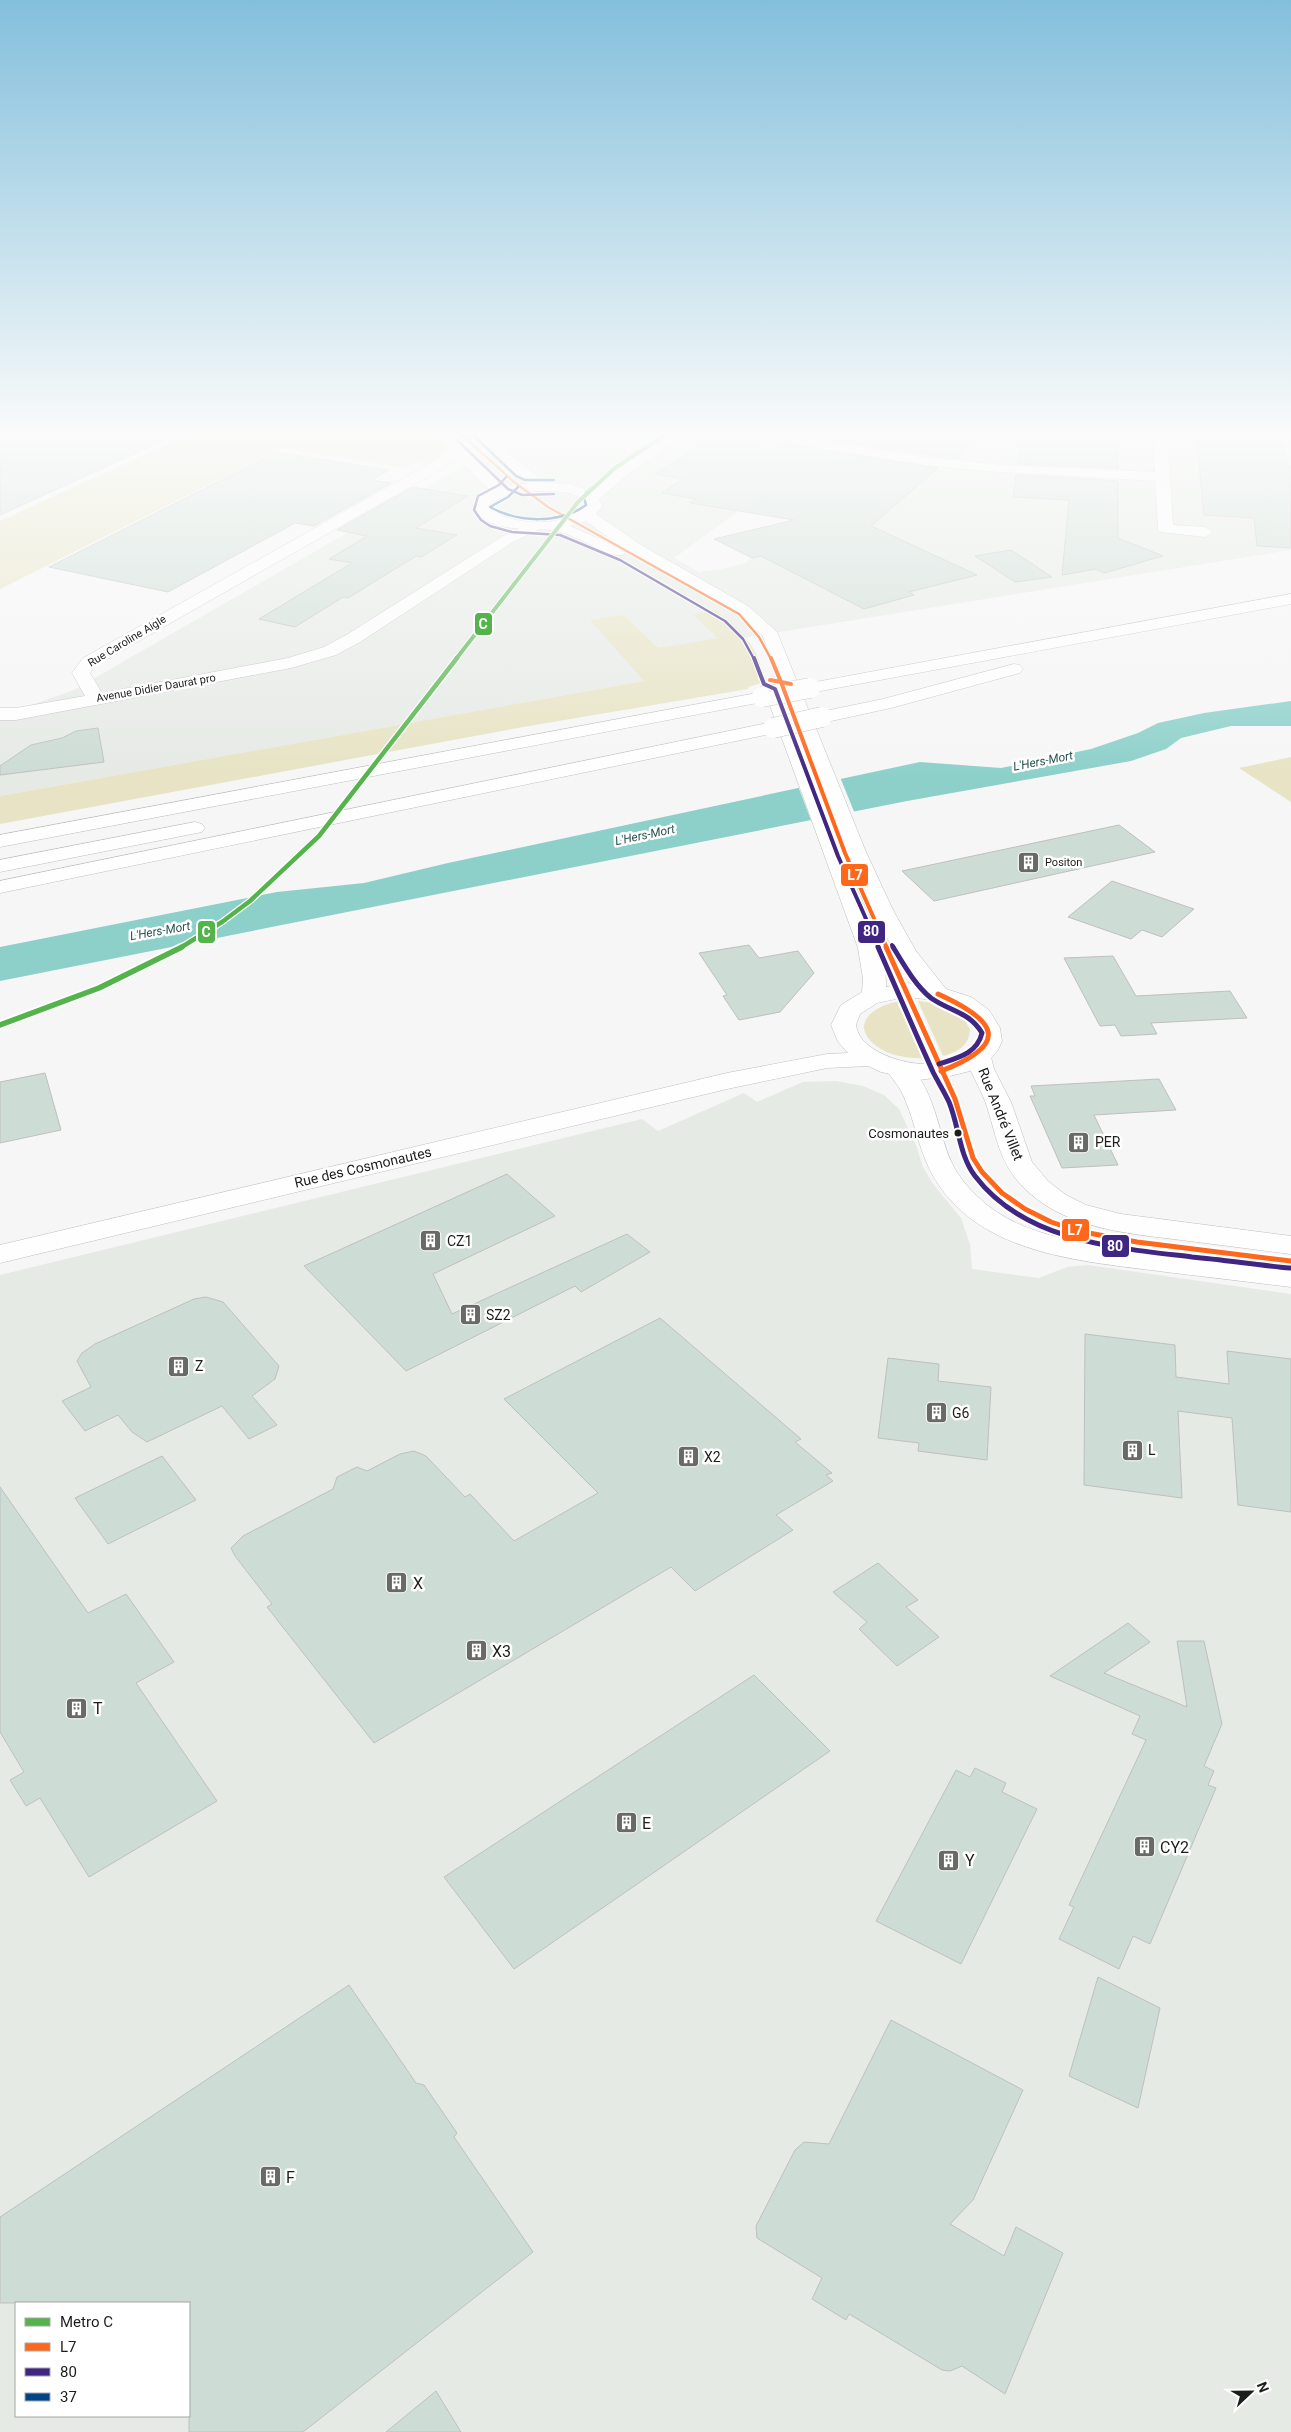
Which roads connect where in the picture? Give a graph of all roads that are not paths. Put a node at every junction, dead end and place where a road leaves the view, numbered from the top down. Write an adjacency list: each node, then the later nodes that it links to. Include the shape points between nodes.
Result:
1 (290, 548): 9 (main road, Rue Caroline Aigle, via 89,662 81,673)
2 (487, 548): 6 (main road)
3 (492, 548): 6 (main road, Avenue Didier Daurat pro)
4 (610, 548): 16 (main road, via 716,606 743,626 757,645 872,950)
5 (635, 548): 15 (main road, via 739,607 765,628 776,644 854,846 895,936)
6 (479, 557): 9 (main road, Avenue Didier Daurat pro, via 344,645 311,658)
7 (1291, 599): 12 (main road, bridge)
8 (1033, 665): 11 (main road, bridge, via 885,704 820,711)
9 (96, 698): 10 (main road, Avenue Didier Daurat pro, via 16,714)
10 (0, 714)
11 (770, 721): 13 (main road); 14 (main road)
12 (0, 841)
13 (0, 866)
14 (0, 887)
15 (938, 994): 16 (main road, via 906,990); 18 (main road, via 973,1009 984,1020 990,1032 989,1043)
16 (874, 995): 17 (main road, via 851,1009)
17 (843, 1027): 19 (main road, via 846,1039); 21 (main road, Rue des Cosmonautes, via 814,1048)
18 (979, 1057): 20 (main road, via 962,1066 941,1071); 22 (main road, Rue André Villet, via 1014,1152 1024,1170 1053,1198 1098,1218 1128,1225)
19 (869, 1059): 20 (main road); 21 (main road, Rue des Cosmonautes, via 828,1061)
20 (898, 1069): 24 (main road, via 918,1098 945,1176 961,1196 995,1222 1057,1246)
21 (727, 1081): 23 (main road, Rue des Cosmonautes)
22 (1291, 1245)
23 (0, 1254)
24 (1291, 1278)

